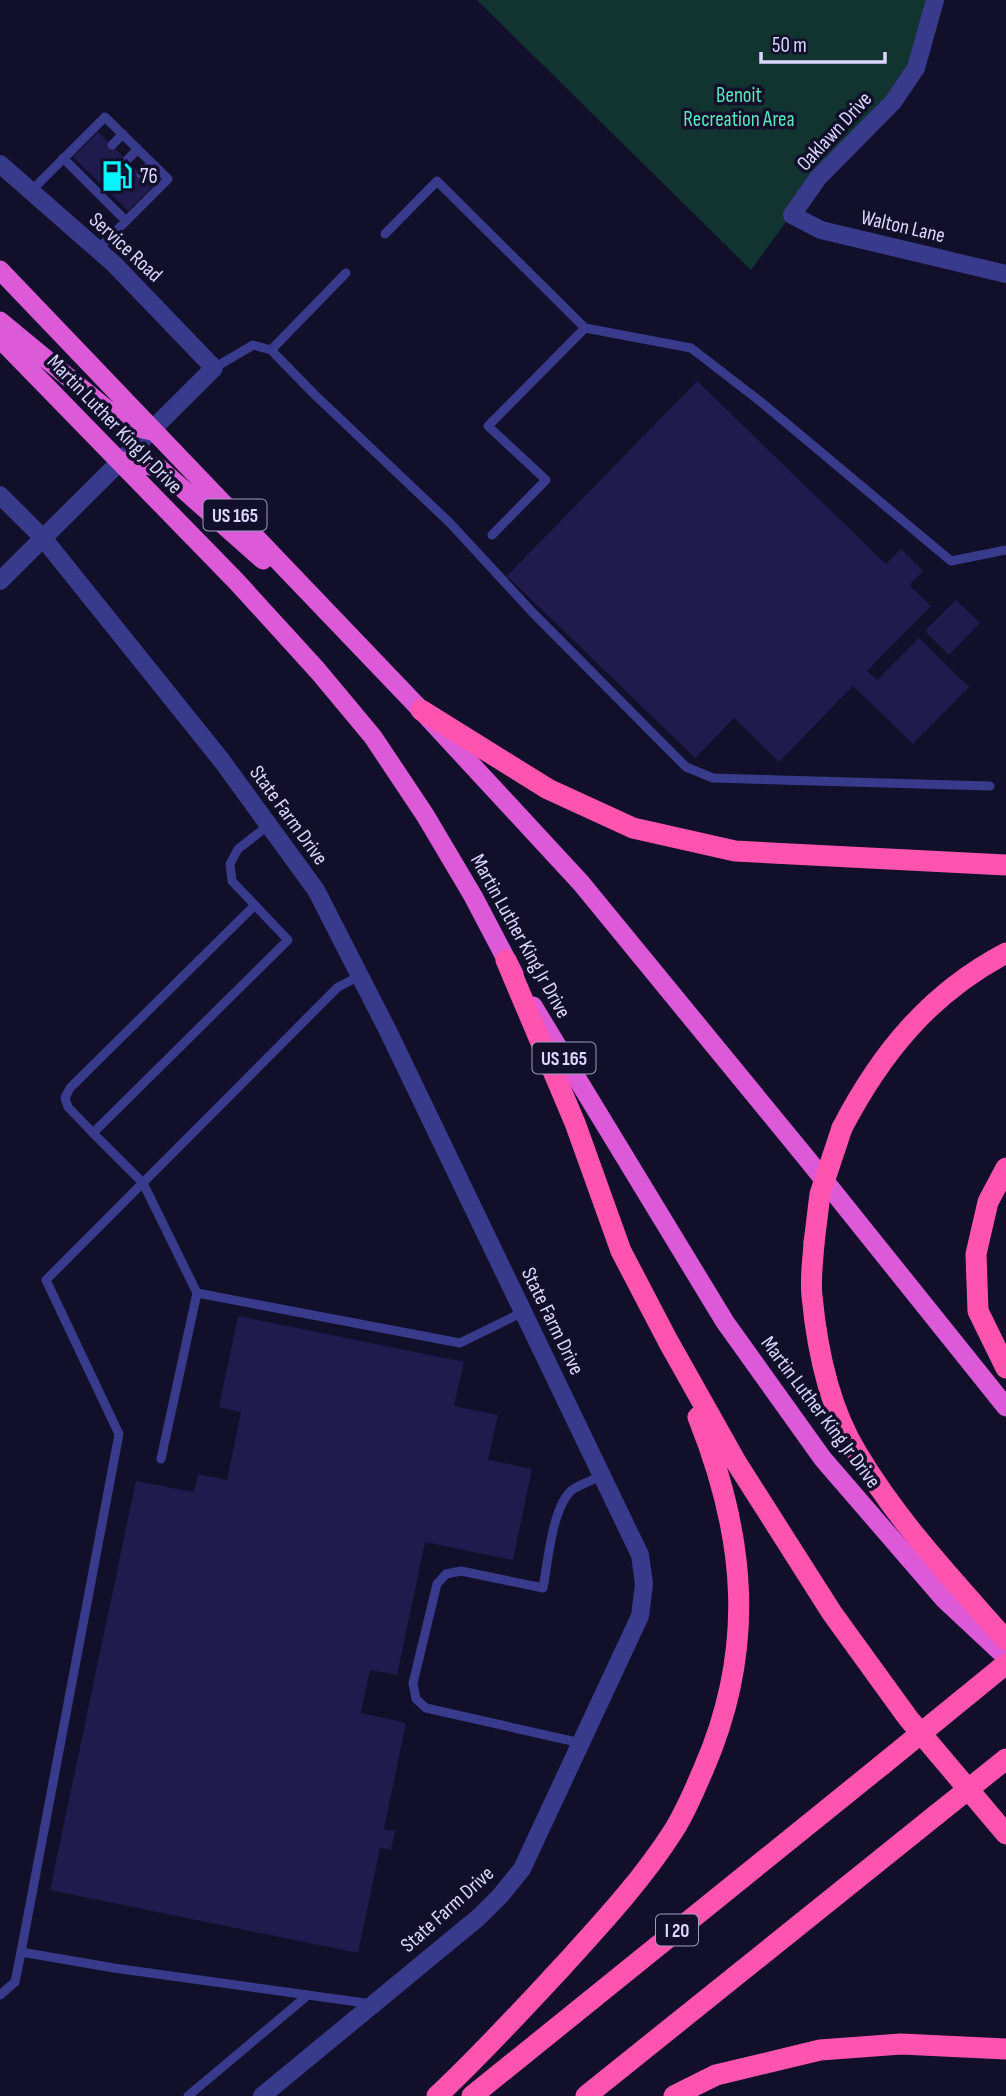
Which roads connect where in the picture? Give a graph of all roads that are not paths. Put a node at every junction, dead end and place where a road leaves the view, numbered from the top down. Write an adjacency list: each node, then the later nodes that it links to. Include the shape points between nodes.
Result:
1 (935, 0): 11 (street, Oaklawn Drive, via 916,68 893,102 818,178)
2 (123, 134): 3 (lane); 4 (lane); 5 (lane, via 105,117)
3 (112, 145)
4 (138, 149): 6 (lane); 7 (lane)
5 (63, 158): 10 (lane); 12 (lane, via 85,173)
6 (127, 160)
7 (152, 163): 9 (lane); 12 (lane, via 168,179)
8 (0, 164): 10 (street, Service Road)
9 (141, 174)
10 (31, 191): 14 (street, Service Road)
11 (792, 215): 17 (street, Walton Lane, via 821,230)
12 (126, 221): 14 (lane)
13 (385, 234): 19 (lane, via 437,181)
14 (97, 250): 22 (street, Service Road)
15 (0, 270): 23 (highway, Martin Luther King Jr Drive / US 165)
16 (346, 273): 21 (lane)
17 (1006, 274)
18 (0, 321): 23 (highway, via 125,425)
19 (585, 328): 26 (lane, via 488,426 545,480); 28 (lane, via 691,348 951,561)
20 (0, 339): 24 (highway, Martin Luther King Jr Drive / US 165)
21 (271, 350): 22 (lane, via 253,345); 32 (lane, via 450,523 686,767 713,778)
22 (214, 368): 23 (street)
23 (152, 430): 24 (street); 30 (highway, Martin Luther King Jr Drive / US 165)
24 (120, 461): 27 (street); 30 (highway, via 158,467 293,586); 37 (highway, Martin Luther King Jr Drive / US 165, via 236,581 373,737 425,815)
25 (1, 499): 27 (street)
26 (492, 536)
27 (43, 538): 29 (street); 33 (street, State Farm Drive)
28 (1006, 550)
29 (0, 581)
30 (317, 601): 31 (highway, Martin Luther King Jr Drive / US 165)
31 (421, 710): 34 (highway, via 548,789 633,828 735,851); 46 (highway, Martin Luther King Jr Drive / US 165, via 581,883)
32 (990, 786)
33 (268, 825): 35 (lane, via 238,849 230,864 232,881); 38 (street, State Farm Drive, via 316,890)
34 (1006, 865)
35 (255, 905): 39 (lane, via 70,1087 65,1098 68,1107); 39 (lane, via 288,940)
36 (1006, 953): 49 (highway, bridge, via 938,998 874,1073 842,1128 820,1194 811,1293 835,1404 856,1452 917,1539)
37 (506, 960): 44 (highway, via 575,1123 621,1251); 50 (highway, Martin Luther King Jr Drive / US 165, via 725,1322 823,1459 944,1599)
38 (360, 976): 41 (lane, via 338,987); 43 (street, State Farm Drive)
39 (93, 1133): 41 (lane)
40 (1006, 1168): 45 (highway, via 988,1202 976,1254 978,1311)
41 (143, 1183): 42 (lane); 55 (lane, via 46,1280 119,1434)
42 (197, 1293): 43 (lane, via 460,1343); 47 (lane)
43 (523, 1312): 48 (street, State Farm Drive)
44 (668, 1341): 54 (highway, via 736,1462 832,1613 908,1718); 62 (highway, via 710,1447 733,1532 739,1639 716,1742 675,1829 644,1872 488,2047)
45 (1006, 1368)
46 (1006, 1407)
47 (161, 1459)
48 (602, 1476): 52 (street, State Farm Drive, via 640,1555 644,1584 640,1616); 52 (lane, via 573,1489 563,1501 543,1588 461,1571 446,1574 437,1584 413,1683 416,1699 426,1707)
49 (1006, 1640)
50 (1006, 1657)
51 (1006, 1664): 63 (highway, I 20, bridge)
52 (581, 1743): 58 (street, State Farm Drive, via 522,1869 479,1917)
53 (1006, 1759): 64 (highway, bridge)
54 (1006, 1834)
55 (21, 1952): 56 (lane, via 15,1982); 57 (lane)
56 (0, 1995)
57 (308, 1996): 58 (lane); 60 (lane)
58 (373, 2004): 61 (street, State Farm Drive)
59 (1006, 2049): 65 (highway, via 901,2044 820,2050 716,2075)
60 (188, 2096)
61 (262, 2096)
62 (437, 2096)
63 (472, 2096)
64 (586, 2096)
65 (674, 2096)

